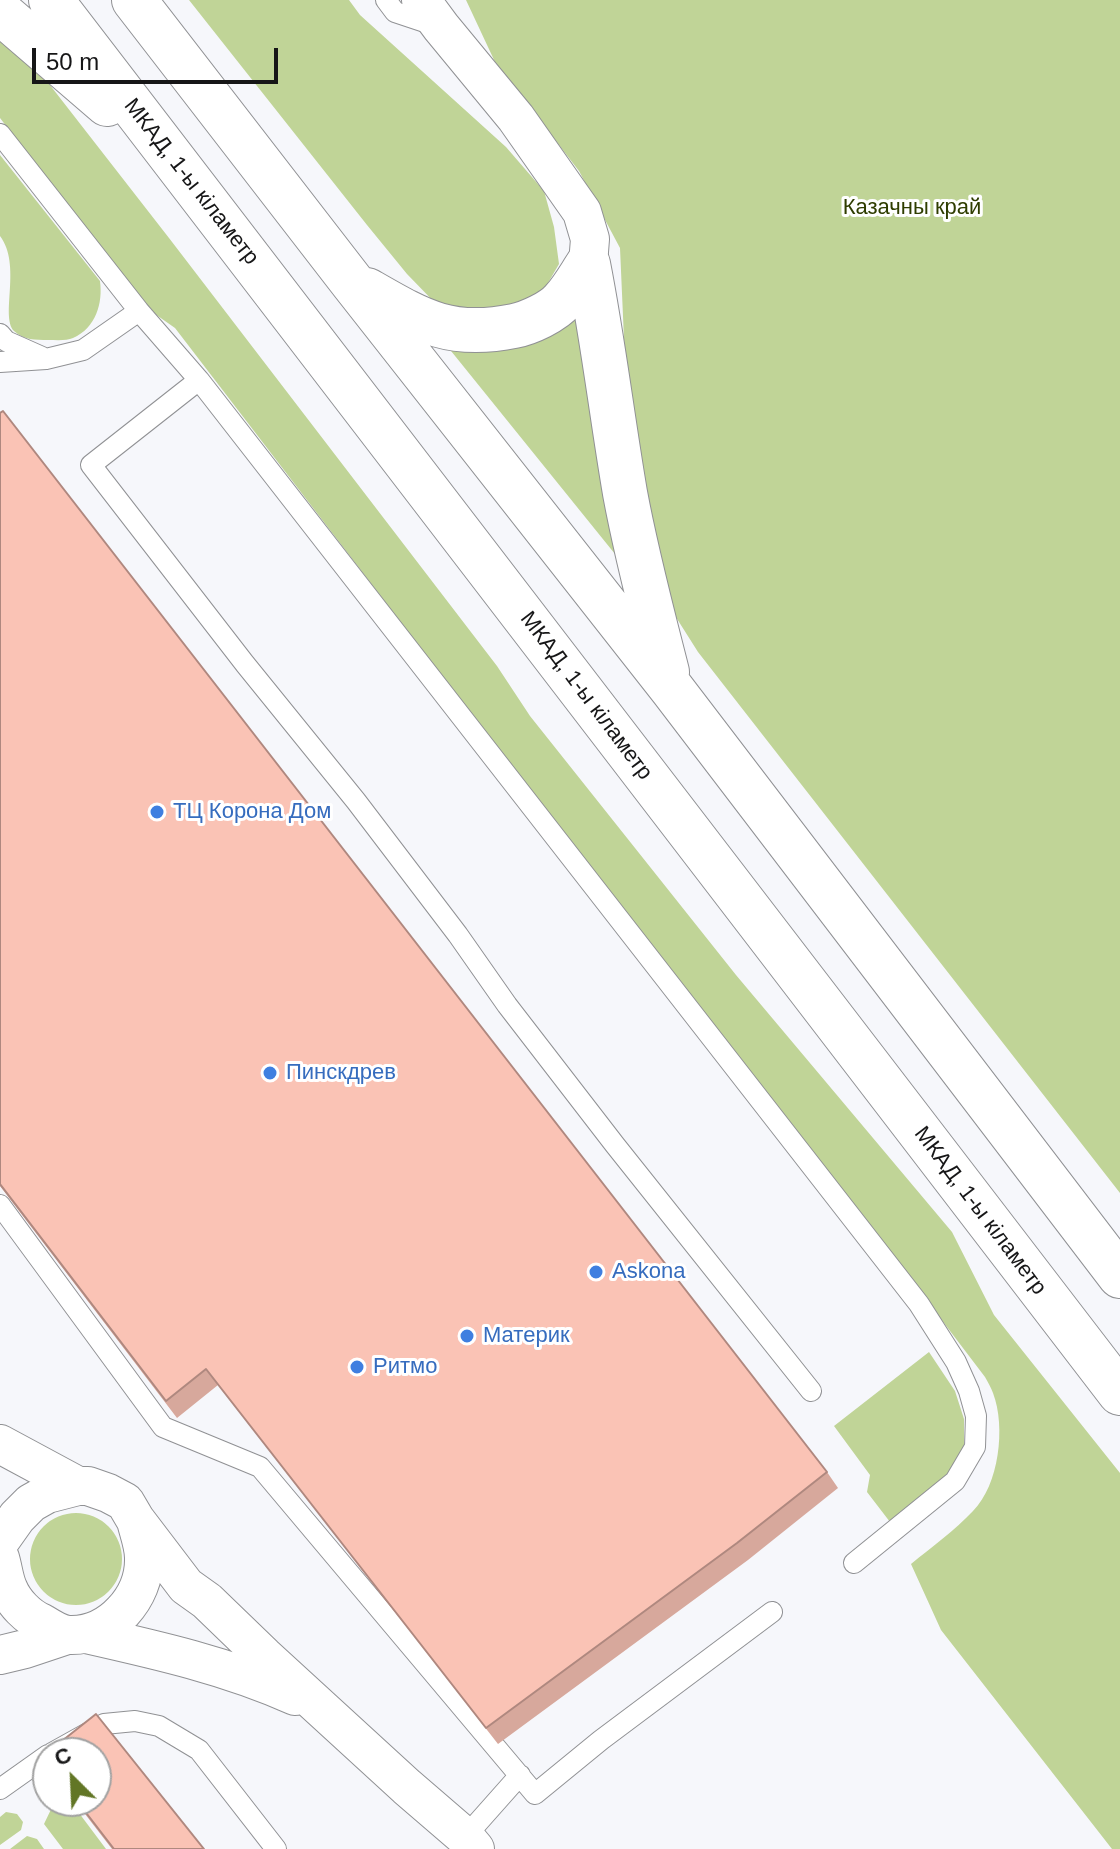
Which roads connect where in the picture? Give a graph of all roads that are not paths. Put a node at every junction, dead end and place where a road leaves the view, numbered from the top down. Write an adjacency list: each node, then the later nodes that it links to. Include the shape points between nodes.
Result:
1 (51, 0): 7 (highway, МКАД, 1-ы кіламетр)
2 (134, 0): 9 (highway)
3 (386, 0): 4 (lane, via 395,12)
4 (435, 9): 8 (street, via 582,212 590,239)
5 (0, 12): 7 (highway)
6 (0, 134): 10 (lane)
7 (179, 166): 19 (highway, МКАД, 1-ы кіламетр)
8 (588, 264): 9 (highway, via 562,303 528,323 490,331 450,329 415,317); 15 (highway, via 626,495)
9 (352, 282): 15 (highway)
10 (139, 311): 12 (lane, via 83,350); 14 (lane)
11 (0, 334): 12 (lane)
12 (46, 359): 13 (lane)
13 (0, 362)
14 (199, 380): 18 (lane, via 91,465); 25 (lane, via 919,1304 956,1362 976,1416 975,1447 955,1481)
15 (672, 689): 17 (highway)
16 (0, 1205): 32 (lane, via 163,1427 260,1467)
17 (1120, 1276)
18 (811, 1391)
19 (1120, 1393)
20 (0, 1444): 21 (street)
21 (78, 1486): 22 (street, via 125,1502); 23 (street, via 31,1503)
22 (135, 1519): 27 (street, via 144,1557 136,1593 111,1623); 29 (street, via 186,1586)
23 (0, 1541)
24 (0, 1558): 27 (street, via 8,1590 19,1607 34,1620)
25 (854, 1563)
26 (772, 1612): 32 (lane, via 535,1794)
27 (76, 1634): 28 (street); 29 (street, via 186,1657 245,1676 313,1704)
28 (0, 1655)
29 (337, 1723): 34 (street)
30 (81, 1737): 35 (lane, via 104,1724 135,1721 159,1726 199,1750)
31 (32, 1767): 33 (lane)
32 (520, 1775): 34 (lane)
33 (0, 1789)
34 (470, 1843)
35 (276, 1849)

